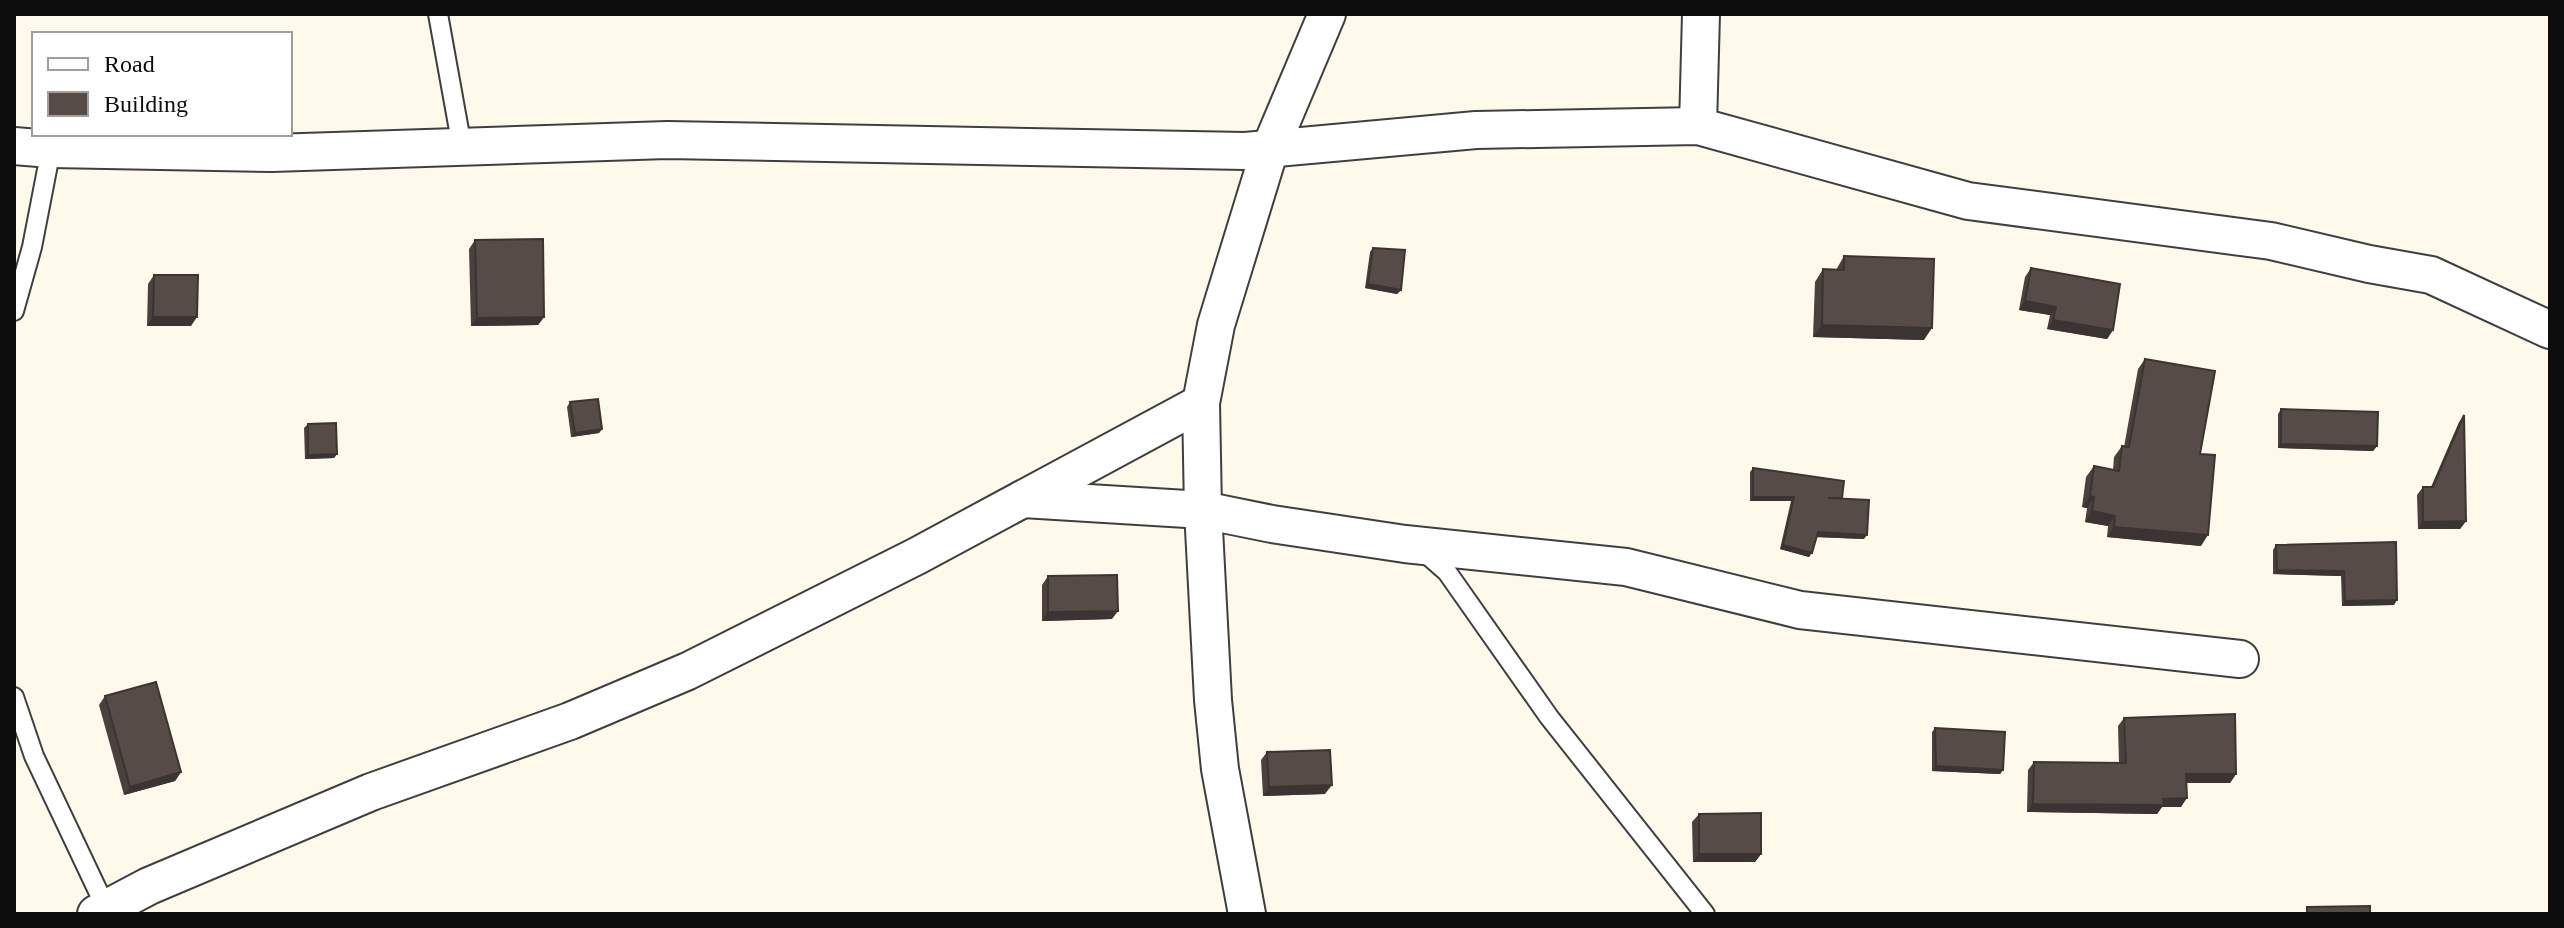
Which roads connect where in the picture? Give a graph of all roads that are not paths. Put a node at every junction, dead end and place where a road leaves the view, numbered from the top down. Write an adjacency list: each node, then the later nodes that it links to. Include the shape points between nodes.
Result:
1 (438, 14): 6 (lane)
2 (1327, 14): 8 (street)
3 (1701, 14): 4 (street)
4 (1698, 126): 8 (street, via 1476,130); 10 (street, via 1968,201 2271,241 2431,275)
5 (14, 146): 7 (street)
6 (462, 147): 7 (street, via 272,153); 8 (street, via 667,140)
7 (51, 149): 9 (lane)
8 (1270, 149): 11 (street, via 1216,325)
9 (14, 311)
10 (2550, 330)
11 (1201, 403): 12 (street); 13 (street)
12 (1023, 499): 13 (street); 17 (street, via 688,671 570,721 371,792)
13 (1203, 510): 14 (street); 18 (street, via 1216,732)
14 (1405, 544): 15 (street, via 1626,567 1800,610); 19 (lane, via 1428,554 1447,572 1549,717)
15 (2240, 659)
16 (14, 697): 17 (lane)
17 (101, 911)
18 (1247, 914)
19 (1705, 914)

